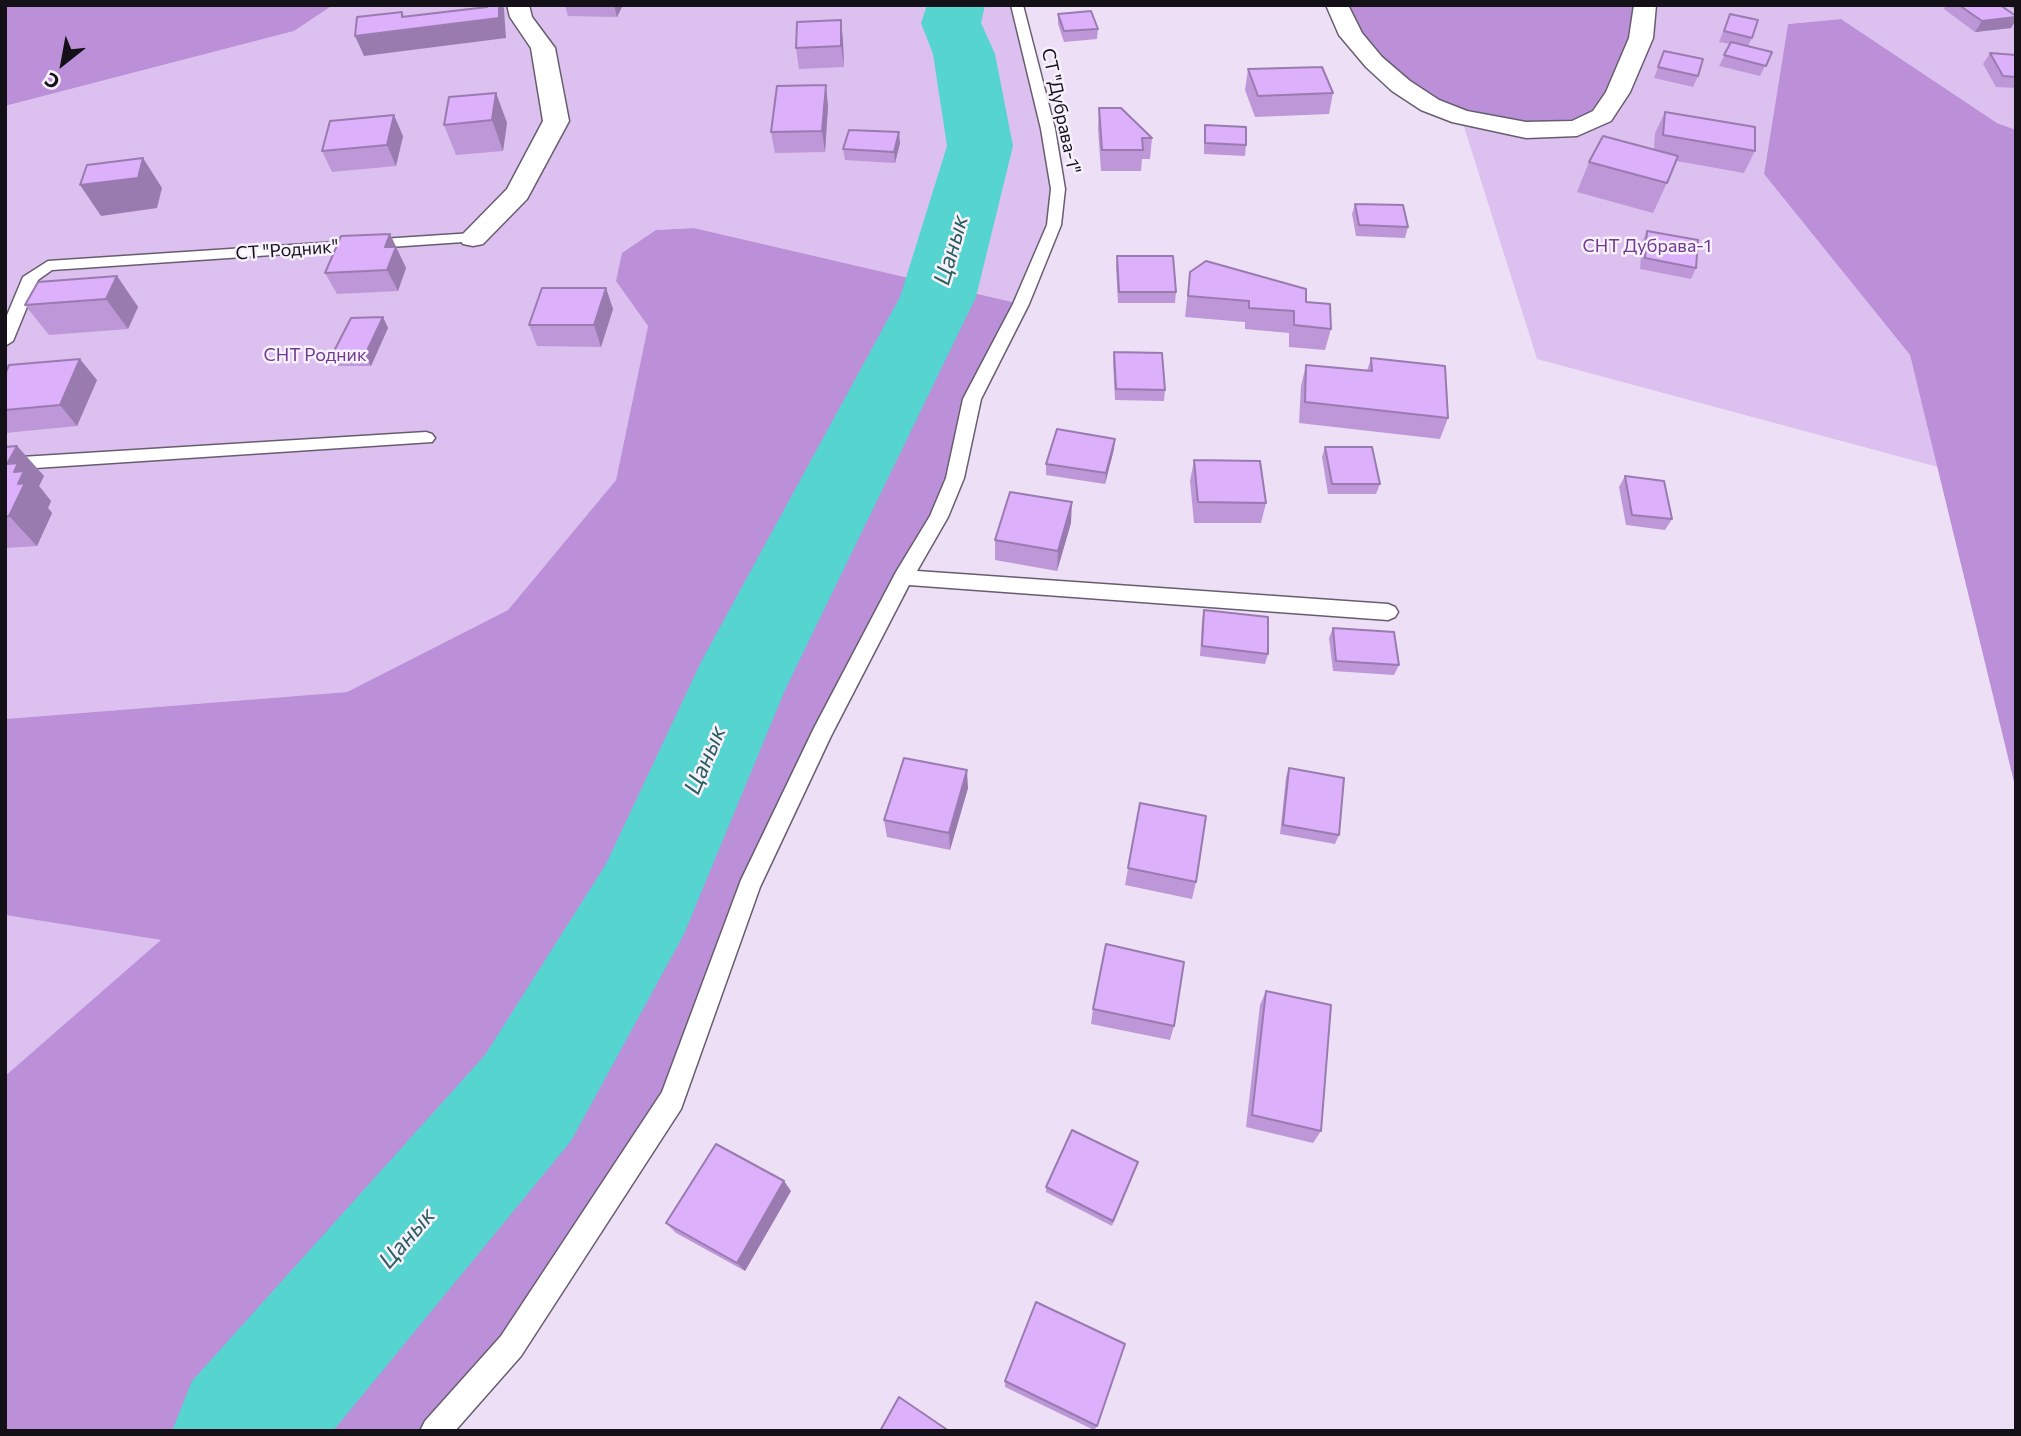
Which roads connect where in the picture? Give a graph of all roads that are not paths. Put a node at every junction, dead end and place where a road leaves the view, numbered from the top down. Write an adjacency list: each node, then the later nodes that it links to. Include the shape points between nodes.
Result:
1 (518, 5): 5 (street, СТ "Родник", via 521,17 544,48 556,121 517,193)
2 (1017, 5): 9 (lane, СТ "Дубрава-1", via 1058,188 1054,225 1021,304 972,399 955,478 939,517)
3 (1337, 5): 4 (street, via 1351,35 1401,86 1430,105 1461,117 1526,130 1577,128 1602,116 1618,92 1641,38)
4 (1645, 5)
5 (473, 238): 6 (lane, СТ "Родник", via 48,266 31,277)
6 (5, 341)
7 (426, 438): 8 (lane)
8 (5, 464)
9 (903, 577): 10 (lane); 11 (lane, СТ "Дубрава-1", via 821,734 750,887 672,1100 511,1346)
10 (1388, 612)
11 (435, 1431)

